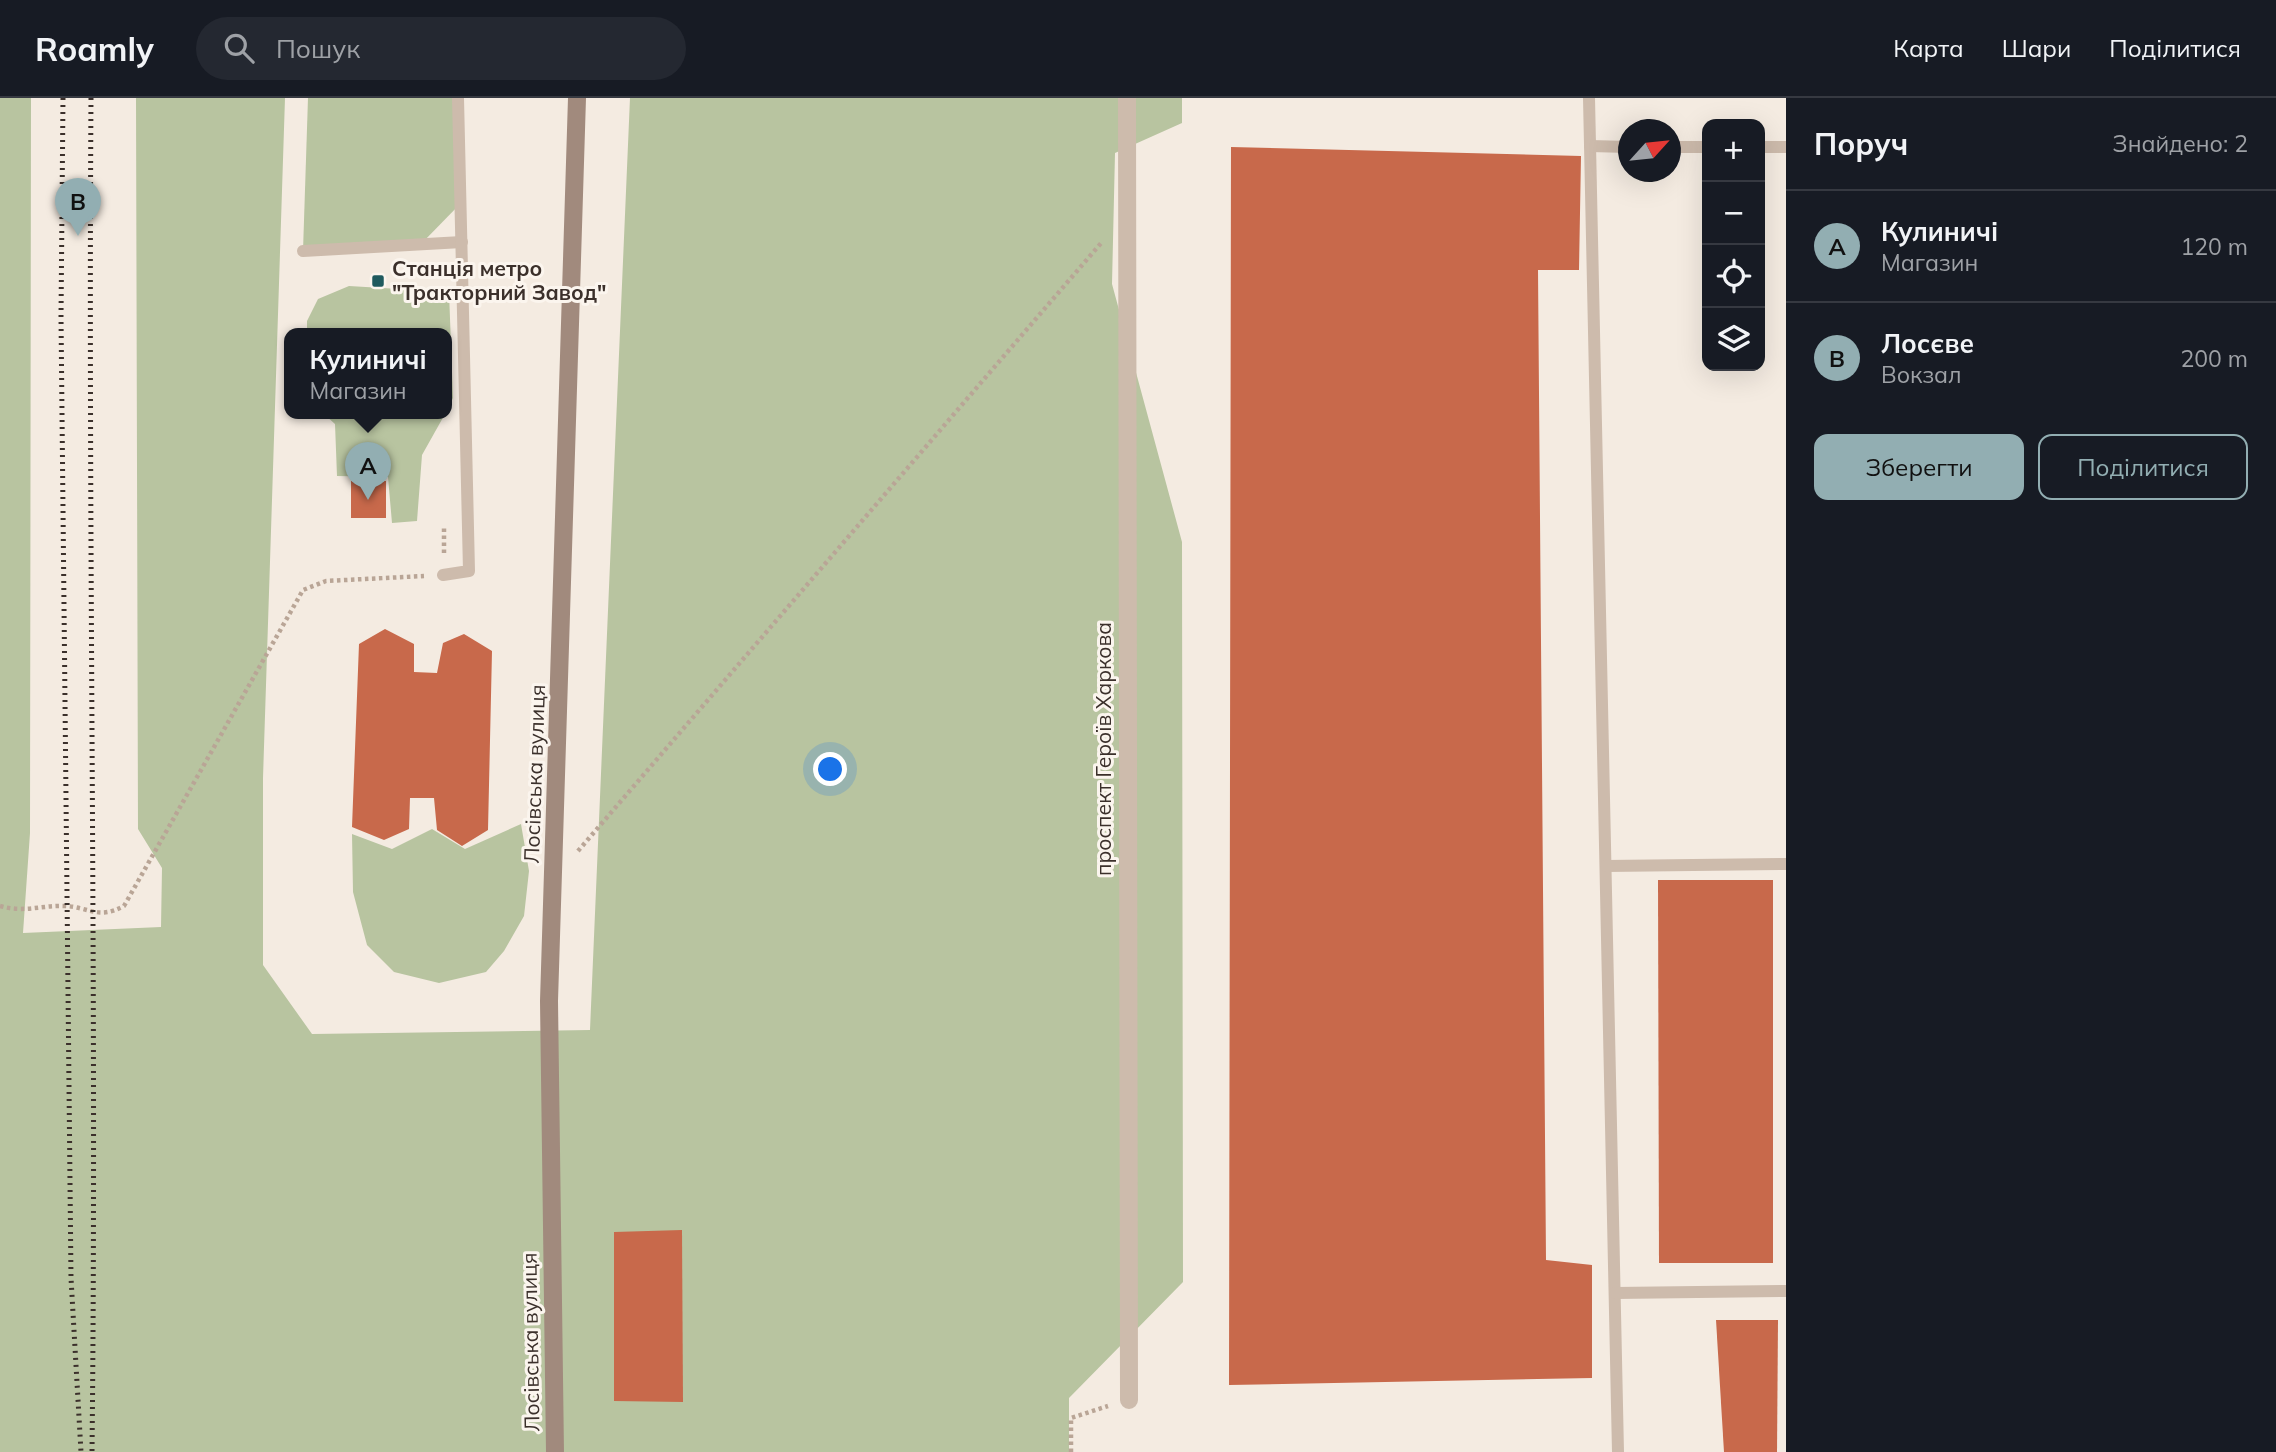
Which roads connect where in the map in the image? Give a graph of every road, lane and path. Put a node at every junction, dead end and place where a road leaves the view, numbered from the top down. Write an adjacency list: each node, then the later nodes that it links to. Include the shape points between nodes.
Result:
1 (458, 98): 12 (lane)
2 (577, 98): 18 (main road, Лосівська вулиця)
3 (1127, 98): 11 (street, проспект Героїв Харкова)
4 (1589, 98): 5 (lane)
5 (1590, 146): 6 (lane); 17 (lane)
6 (1618, 147)
7 (1681, 147): 8 (lane)
8 (1702, 147)
9 (1765, 147): 10 (lane)
10 (1786, 147)
11 (1126, 215): 18 (path); 22 (street, проспект Героїв Харкова)
12 (462, 242): 13 (lane); 15 (lane, via 469,571)
13 (303, 251)
14 (444, 519): 15 (path)
15 (443, 575): 19 (path, via 326,581 303,590 124,906 92,914 67,906 18,911)
16 (1786, 864): 17 (lane)
17 (1606, 866): 21 (lane)
18 (555, 878): 23 (main road, Лосівська вулиця, via 549,1000)
19 (0, 906)
20 (1786, 1291): 21 (lane)
21 (1615, 1293): 25 (lane)
22 (1129, 1400): 24 (path, via 1071,1418)
23 (555, 1452)
24 (1071, 1452)
25 (1618, 1452)

